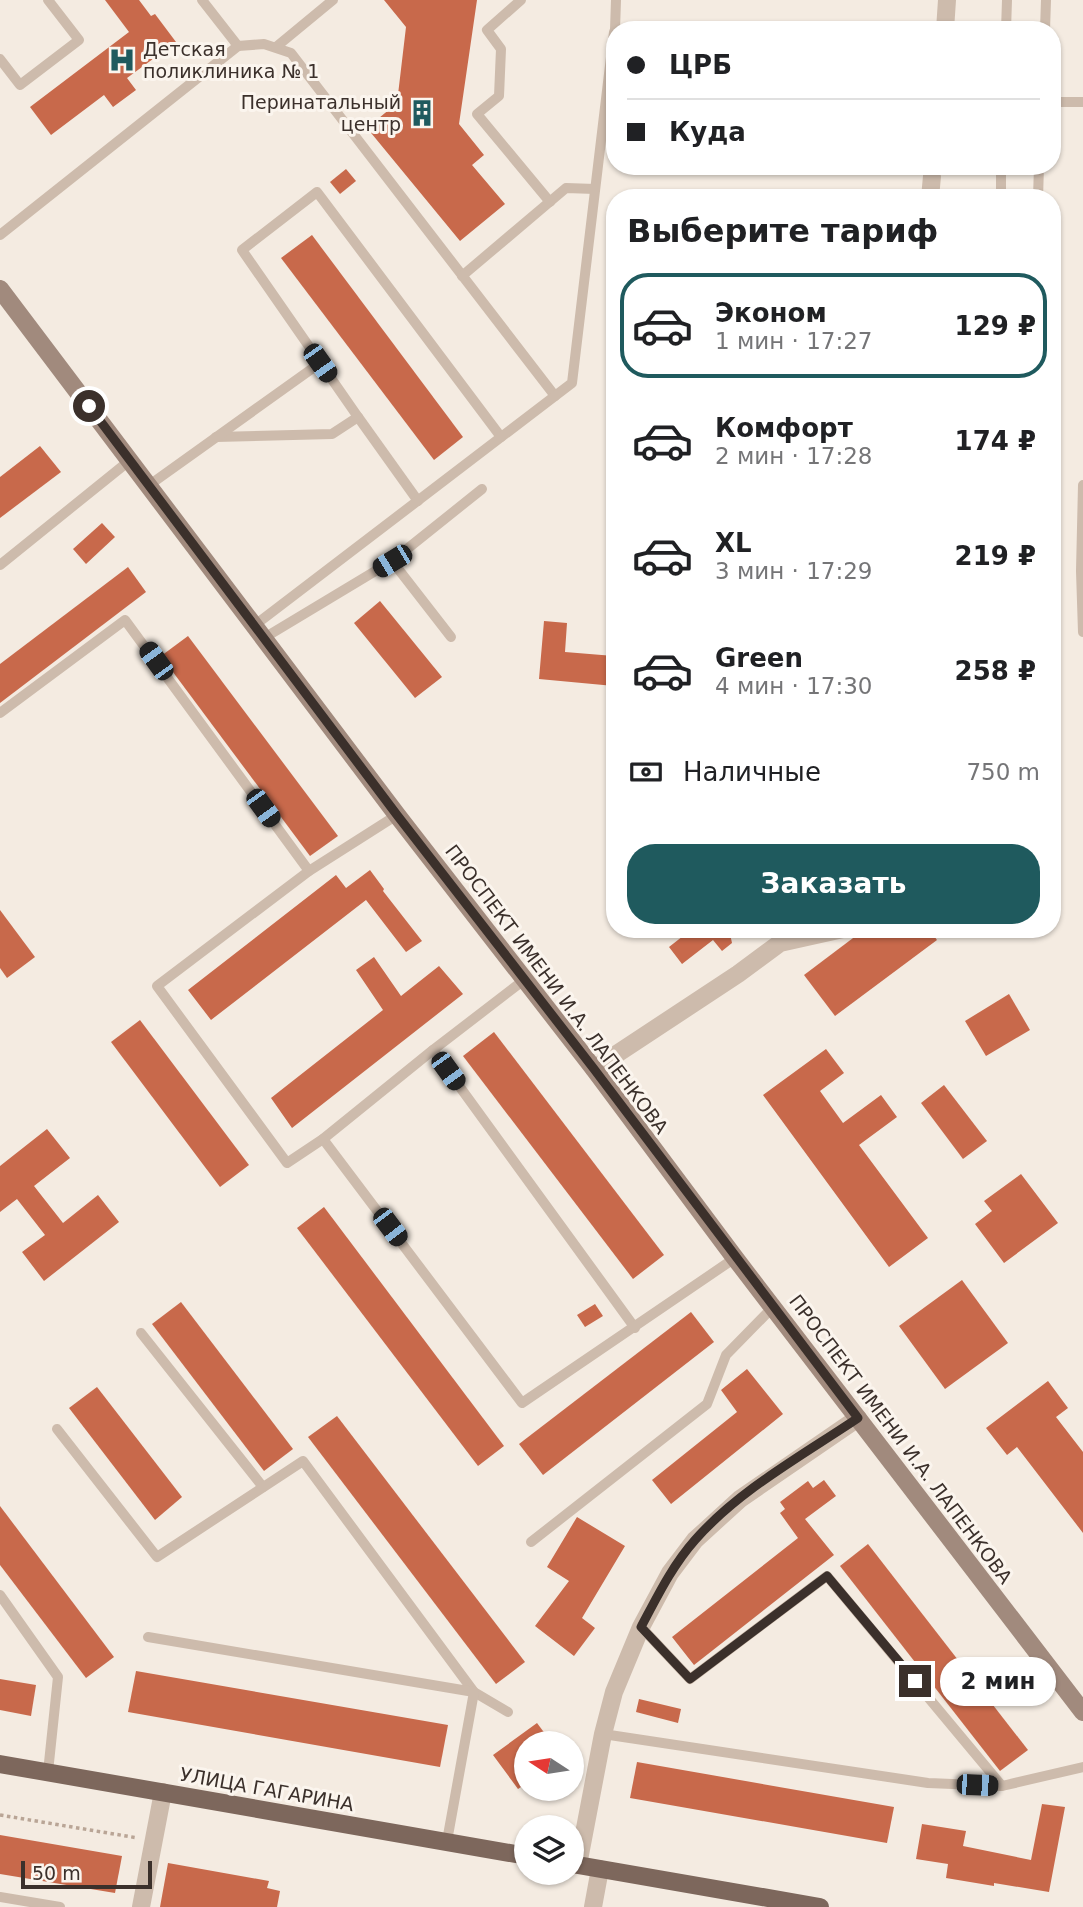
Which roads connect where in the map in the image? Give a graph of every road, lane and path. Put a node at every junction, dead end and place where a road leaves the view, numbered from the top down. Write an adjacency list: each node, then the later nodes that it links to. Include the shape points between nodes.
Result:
1 (48, 0): 15 (lane, via 79,40 20,85)
2 (202, 0): 13 (lane)
3 (333, 0): 14 (lane)
4 (521, 0): 20 (lane, via 487,30 501,49 499,96 477,114)
5 (616, 0): 9 (lane)
6 (947, 0): 10 (street)
7 (1007, 0): 11 (lane)
8 (1046, 0): 12 (lane)
9 (615, 21)
10 (945, 21)
11 (1006, 21)
12 (1045, 21)
13 (238, 46): 14 (lane); 21 (lane)
14 (276, 47): 22 (lane, via 291,53)
15 (0, 59)
16 (606, 98): 19 (lane)
17 (1061, 102): 18 (lane)
18 (1083, 102)
19 (595, 189): 20 (lane, via 566,188); 25 (lane, via 572,383)
20 (550, 202): 22 (lane)
21 (0, 235)
22 (462, 275): 25 (lane)
23 (0, 289): 29 (main road, ПРОСПЕКТ ИМЕНИ И.А. ЛАПЕНКОВА)
24 (320, 363): 26 (lane); 27 (lane); 28 (lane, via 242,250 317,192)
25 (555, 396): 28 (lane)
26 (358, 417): 27 (lane, via 332,434); 33 (lane)
27 (216, 437): 31 (lane)
28 (501, 437): 33 (lane)
29 (129, 461): 31 (main road, ПРОСПЕКТ ИМЕНИ И.А. ЛАПЕНКОВА); 35 (lane)
30 (1083, 485): 37 (lane)
31 (148, 486): 36 (main road, ПРОСПЕКТ ИМЕНИ И.А. ЛАПЕНКОВА)
32 (482, 489): 34 (lane)
33 (418, 501): 36 (lane)
34 (392, 561): 36 (lane); 38 (lane)
35 (0, 565)
36 (260, 632): 40 (main road, ПРОСПЕКТ ИМЕНИ И.А. ЛАПЕНКОВА)
37 (1083, 632)
38 (451, 637)
39 (0, 713): 41 (lane, via 125,620)
40 (397, 815): 41 (lane); 43 (main road, ПРОСПЕКТ ИМЕНИ И.А. ЛАПЕНКОВА)
41 (309, 871): 46 (lane, via 157,986 288,1163)
42 (802, 938): 45 (street, via 780,943)
43 (524, 981): 44 (lane); 45 (main road, ПРОСПЕКТ ИМЕНИ И.А. ЛАПЕНКОВА)
44 (433, 1049): 46 (lane); 49 (lane)
45 (594, 1069): 47 (main road, ПРОСПЕКТ ИМЕНИ И.А. ЛАПЕНКОВА)
46 (323, 1139): 49 (lane, via 523,1403)
47 (735, 1258): 48 (main road, ПРОСПЕКТ ИМЕНИ И.А. ЛАПЕНКОВА); 49 (lane)
48 (773, 1307): 51 (main road, ПРОСПЕКТ ИМЕНИ И.А. ЛАПЕНКОВА); 54 (lane, via 726,1355 707,1405)
49 (635, 1328)
50 (141, 1333): 53 (lane)
51 (858, 1418): 56 (street, via 740,1499 695,1540 670,1573); 60 (main road, ПРОСПЕКТ ИМЕНИ И.А. ЛАПЕНКОВА)
52 (57, 1429): 53 (lane, via 157,1557)
53 (263, 1487): 58 (lane, via 303,1461)
54 (531, 1542)
55 (0, 1595): 64 (lane, via 58,1677)
56 (641, 1627): 61 (street, via 614,1692); 65 (lane, via 690,1679 827,1576)
57 (148, 1637): 58 (lane)
58 (474, 1692): 59 (lane); 70 (lane)
59 (508, 1712)
60 (1083, 1712)
61 (603, 1734): 65 (lane, via 929,1783); 68 (street)
62 (0, 1764): 64 (main road, УЛИЦА ГАГАРИНА)
63 (1083, 1767): 65 (lane)
64 (48, 1772): 66 (main road, УЛИЦА ГАГАРИНА)
65 (1002, 1786)
66 (163, 1792): 69 (street); 70 (main road, УЛИЦА ГАГАРИНА)
67 (0, 1815): 69 (path)
68 (584, 1822)
69 (154, 1841): 76 (street)
70 (447, 1841): 71 (main road, УЛИЦА ГАГАРИНА)
71 (514, 1854)
72 (584, 1865): 73 (main road)
73 (600, 1868): 77 (street); 78 (main road)
74 (0, 1897): 75 (lane)
75 (60, 1907)
76 (141, 1907)
77 (593, 1907)
78 (820, 1907)

